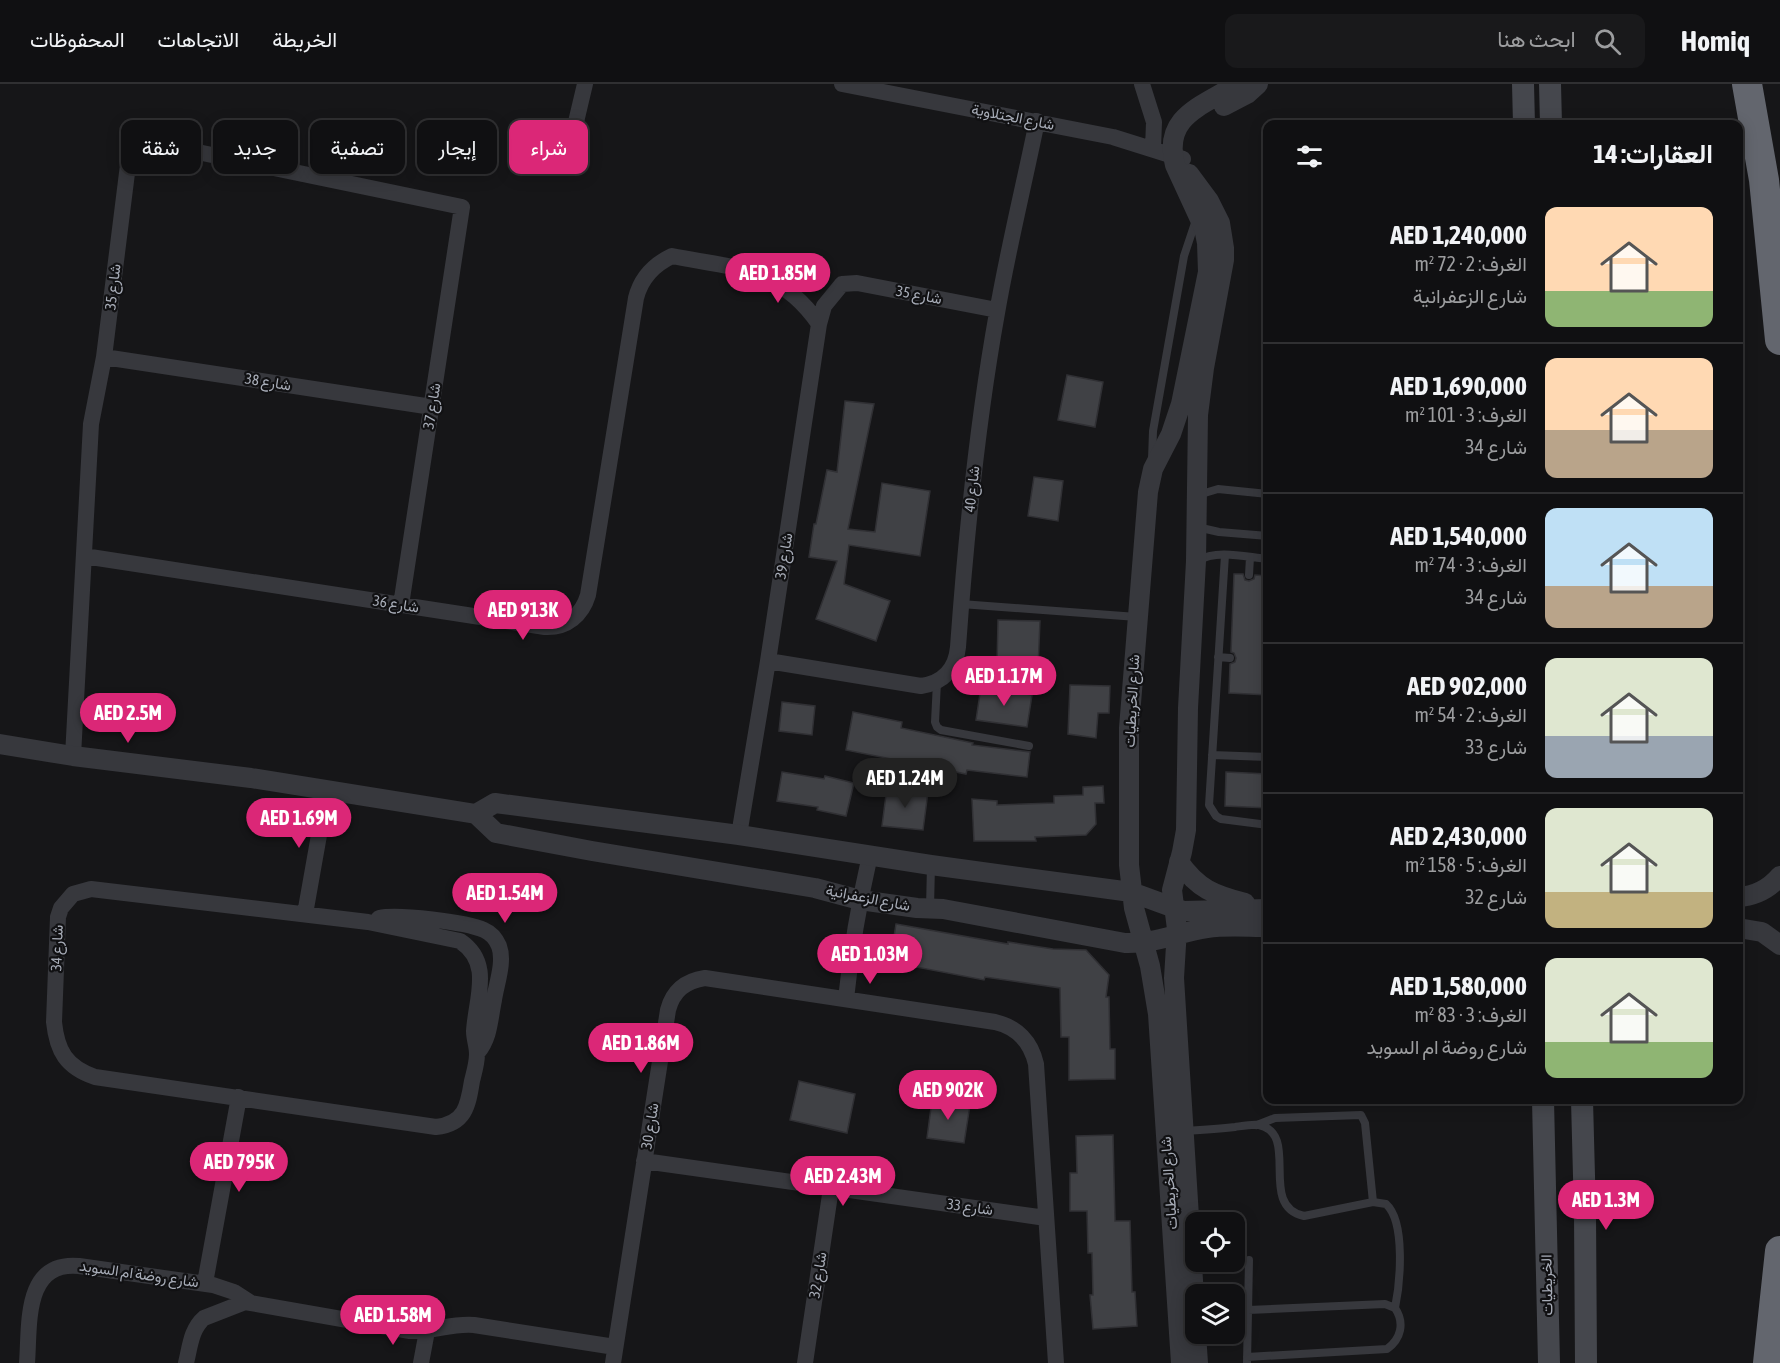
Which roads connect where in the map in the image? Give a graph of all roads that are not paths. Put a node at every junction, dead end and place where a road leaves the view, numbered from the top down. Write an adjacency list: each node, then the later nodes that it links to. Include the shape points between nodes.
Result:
1 (585, 84): 8 (street)
2 (842, 84): 11 (street, شارع الجتلاوية)
3 (1142, 84): 12 (street, via 1154,122)
4 (1523, 84): 9 (main road)
5 (1550, 84): 10 (main road)
6 (1747, 84): 19 (highway, via 1764,180)
7 (1245, 86): 13 (street, via 1196,122 1185,136)
8 (576, 120)
9 (1524, 120)
10 (1551, 120)
11 (1037, 121): 12 (street, شارع الجتلاوية); 17 (street, شارع 40)
12 (1153, 149): 13 (street, شارع الجتلاوية)
13 (1178, 157): 15 (street, شارع الخريطيات, via 1179,174); 23 (street, شارع الخريطيات, via 1215,212 1224,248)
14 (462, 207): 20 (street, شارع 35, via 159,144 144,147 132,158 127,173); 21 (street, شارع 37)
15 (1198, 214): 22 (street, شارع الخريطيات, via 1207,243 1208,272 1181,404); 24 (lane, via 1184,256 1153,431)
16 (842, 284): 17 (street, شارع 35, via 856,282); 18 (street, شارع 39, via 824,306)
17 (997, 310): 36 (street, شارع 40, via 974,468)
18 (819, 324): 35 (street, شارع 36, via 788,290 746,270 672,256 651,269 636,298 588,595 578,615 567,623 546,627); 40 (street, شارع 39)
19 (1780, 340)
20 (104, 357): 21 (street, شارع 38); 30 (street, شارع 35, via 90,424)
21 (432, 407): 35 (street, شارع 37)
22 (1171, 434): 23 (street); 24 (street, شارع الخريطيات)
23 (1197, 439): 26 (street, شارع الخريطيات)
24 (1153, 469): 37 (street, شارع الخريطيات)
25 (1263, 494): 26 (lane, via 1218,489)
26 (1198, 495): 27 (street, شارع الخريطيات)
27 (1197, 528): 28 (lane); 33 (street, شارع الخريطيات)
28 (1263, 536)
29 (1225, 555): 31 (lane); 33 (lane); 38 (lane)
30 (84, 556): 35 (street, شارع 36); 45 (street, شارع 35)
31 (1250, 557): 32 (lane); 34 (lane)
32 (1263, 558)
33 (1196, 561): 52 (street, شارع الخريطيات, via 1186,830)
34 (1249, 575)
35 (401, 604)
36 (961, 604): 37 (lane); 41 (street, شارع 40, via 957,656 950,671)
37 (1137, 618): 55 (street, شارع الخريطيات, via 1129,750)
38 (1218, 657): 39 (lane); 44 (lane)
39 (1230, 658)
40 (768, 661): 41 (street, via 913,685); 50 (street, شارع 39)
41 (937, 682): 43 (lane, via 935,722 941,730)
42 (0, 744): 45 (street)
43 (1029, 746)
44 (1212, 755): 46 (lane); 49 (lane, via 1212,811 1227,821)
45 (73, 756): 47 (street)
46 (1263, 758)
47 (327, 790): 48 (street); 60 (street)
48 (476, 814): 50 (street, via 495,803); 57 (street, شارع الزعفرانية, via 496,833 815,888)
49 (1263, 825)
50 (739, 835): 51 (street)
51 (870, 855): 53 (street); 57 (street)
52 (1179, 862): 59 (street, شارع الخريطيات, via 1172,890); 61 (street, via 1206,890)
53 (931, 865): 55 (street); 58 (lane)
54 (1780, 876): 56 (street, via 1759,893)
55 (1131, 892): 59 (street); 67 (street, شارع الخريطيات)
56 (1743, 896)
57 (860, 900): 58 (street, شارع الزعفرانية); 69 (street)
58 (930, 908): 67 (street, شارع الزعفرانية, via 1125,943)
59 (1173, 908): 62 (street); 66 (street, شارع الخريطيات)
60 (305, 914): 64 (street, شارع 34); 71 (street, شارع 34, via 101,889 73,894 61,908 54,1022 59,1047 69,1062 95,1077)
61 (1263, 914)
62 (1263, 915)
63 (1263, 916): 66 (street, شارع الزعفرانية)
64 (368, 922): 70 (street, شارع 34, via 453,938 467,945 477,958 481,973 474,1034); 70 (street, شارع 34, via 404,916 476,927 494,938 501,958 488,1035)
65 (1743, 929): 68 (street, via 1762,932)
66 (1177, 936): 67 (street, شارع الزعفرانية); 75 (street, شارع الخريطيات, via 1174,978)
67 (1144, 943): 97 (street, شارع الخريطيات, via 1158,1014)
68 (1780, 945)
69 (846, 999): 76 (street, شارع 30, via 705,978 681,988 668,1010); 79 (street, شارع 30, via 1004,1024 1019,1033 1036,1064)
70 (478, 1052): 71 (street, شارع 34, via 467,1108 454,1122 442,1126)
71 (239, 1097): 82 (street)
72 (1543, 1104): 99 (main road, الخريطيات)
73 (1582, 1104): 100 (main road)
74 (1257, 1125): 75 (lane); 78 (lane, via 1270,1131 1278,1142 1282,1198 1290,1211 1304,1216); 78 (lane, via 1275,1118 1361,1115)
75 (1184, 1131): 83 (street, شارع الخريطيات)
76 (644, 1161): 77 (street, شارع 33); 90 (street, شارع 30)
77 (831, 1188): 79 (street, شارع 33); 95 (street, شارع 32)
78 (1373, 1202): 85 (lane, via 1390,1208 1397,1228 1400,1270)
79 (1046, 1218): 96 (street, شارع 30)
80 (1780, 1251): 101 (highway)
81 (1249, 1260): 86 (lane)
82 (205, 1283): 84 (street, شارع روضة ام السويد, via 234,1292); 92 (street, شارع روضة ام السويد, via 79,1266 54,1269 41,1279 33,1294)
83 (1193, 1284)
84 (251, 1303): 87 (street, شارع روضة ام السويد, via 410,1331); 93 (street, شارع روضة ام السويد, via 234,1305 198,1322)
85 (1395, 1308): 86 (lane, via 1384,1304); 91 (lane, via 1400,1332 1387,1349)
86 (1248, 1310): 88 (lane)
87 (427, 1330): 90 (street, شارع روضة ام السويد, via 474,1325); 94 (street)
88 (1247, 1336): 91 (lane)
89 (1197, 1344): 98 (street, شارع الخريطيات)
90 (614, 1355)
91 (1247, 1360)
92 (27, 1363)
93 (186, 1363)
94 (421, 1363)
95 (805, 1363)
96 (1056, 1363)
97 (1180, 1363)
98 (1198, 1363)
99 (1549, 1363)
100 (1586, 1363)
101 (1768, 1363)

